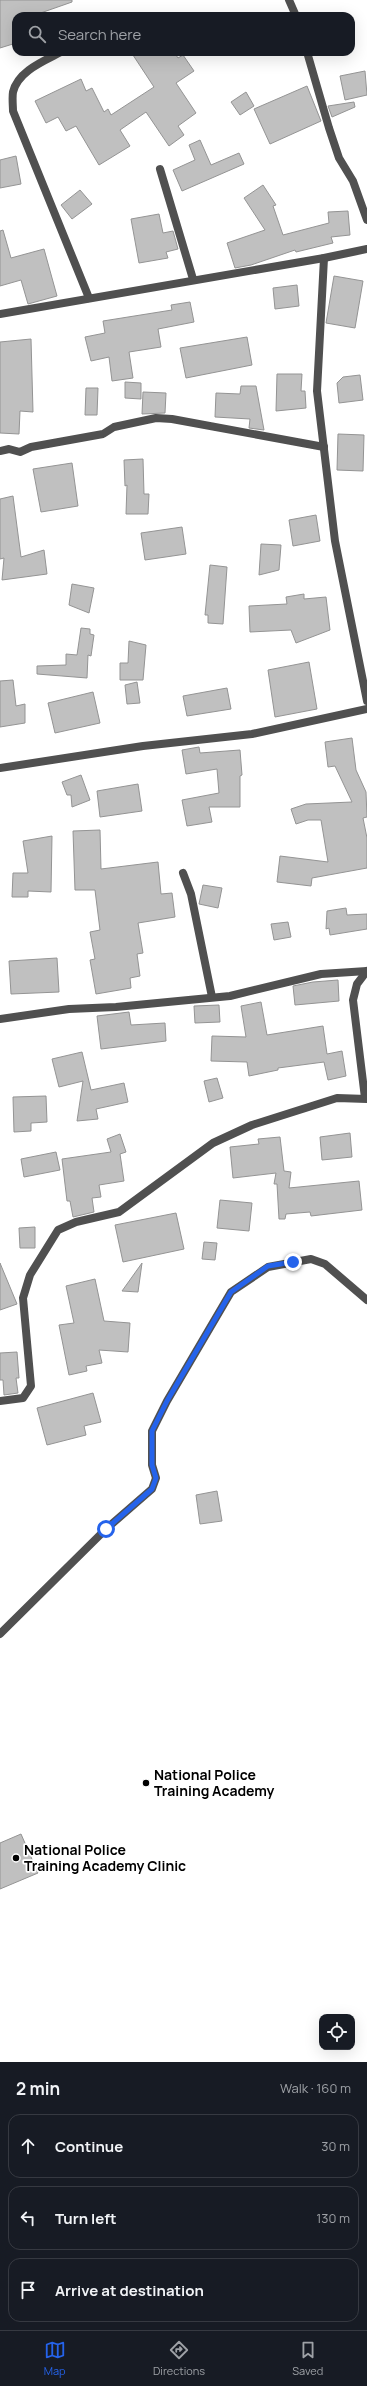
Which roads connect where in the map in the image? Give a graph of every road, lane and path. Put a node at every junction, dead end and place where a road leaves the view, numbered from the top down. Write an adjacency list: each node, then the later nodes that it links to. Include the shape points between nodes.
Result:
1 (289, 0): 2 (street)
2 (294, 12)
3 (53, 56): 10 (street, via 23,75 13,92 13,111)
4 (308, 56): 6 (street, via 331,134 340,158 353,181)
5 (160, 169): 9 (street)
6 (367, 220)
7 (367, 249): 8 (street)
8 (324, 258): 9 (street); 12 (street, via 317,391)
9 (193, 279): 10 (street)
10 (89, 298): 11 (street)
11 (0, 314)
12 (324, 447): 13 (street, via 156,418 114,427 103,434 31,447 20,452 9,448); 14 (street, via 335,541)
13 (0, 451)
14 (367, 701)
15 (367, 709): 16 (street, via 252,734 143,746)
16 (0, 768)
17 (183, 873): 19 (street, via 191,894)
18 (367, 971): 19 (street, via 321,974 230,996); 21 (street, via 357,984 353,1000)
19 (212, 997): 20 (street)
20 (0, 1019)
21 (366, 1098): 23 (street, via 337,1098 252,1125 213,1143 119,1212 76,1222 58,1230 30,1276 23,1298 31,1386 23,1398)
22 (367, 1300): 24 (street, via 325,1264 311,1259 268,1266 231,1292 152,1431 152,1465 156,1478 152,1489 106,1529)
23 (0, 1401)
24 (0, 1634)

